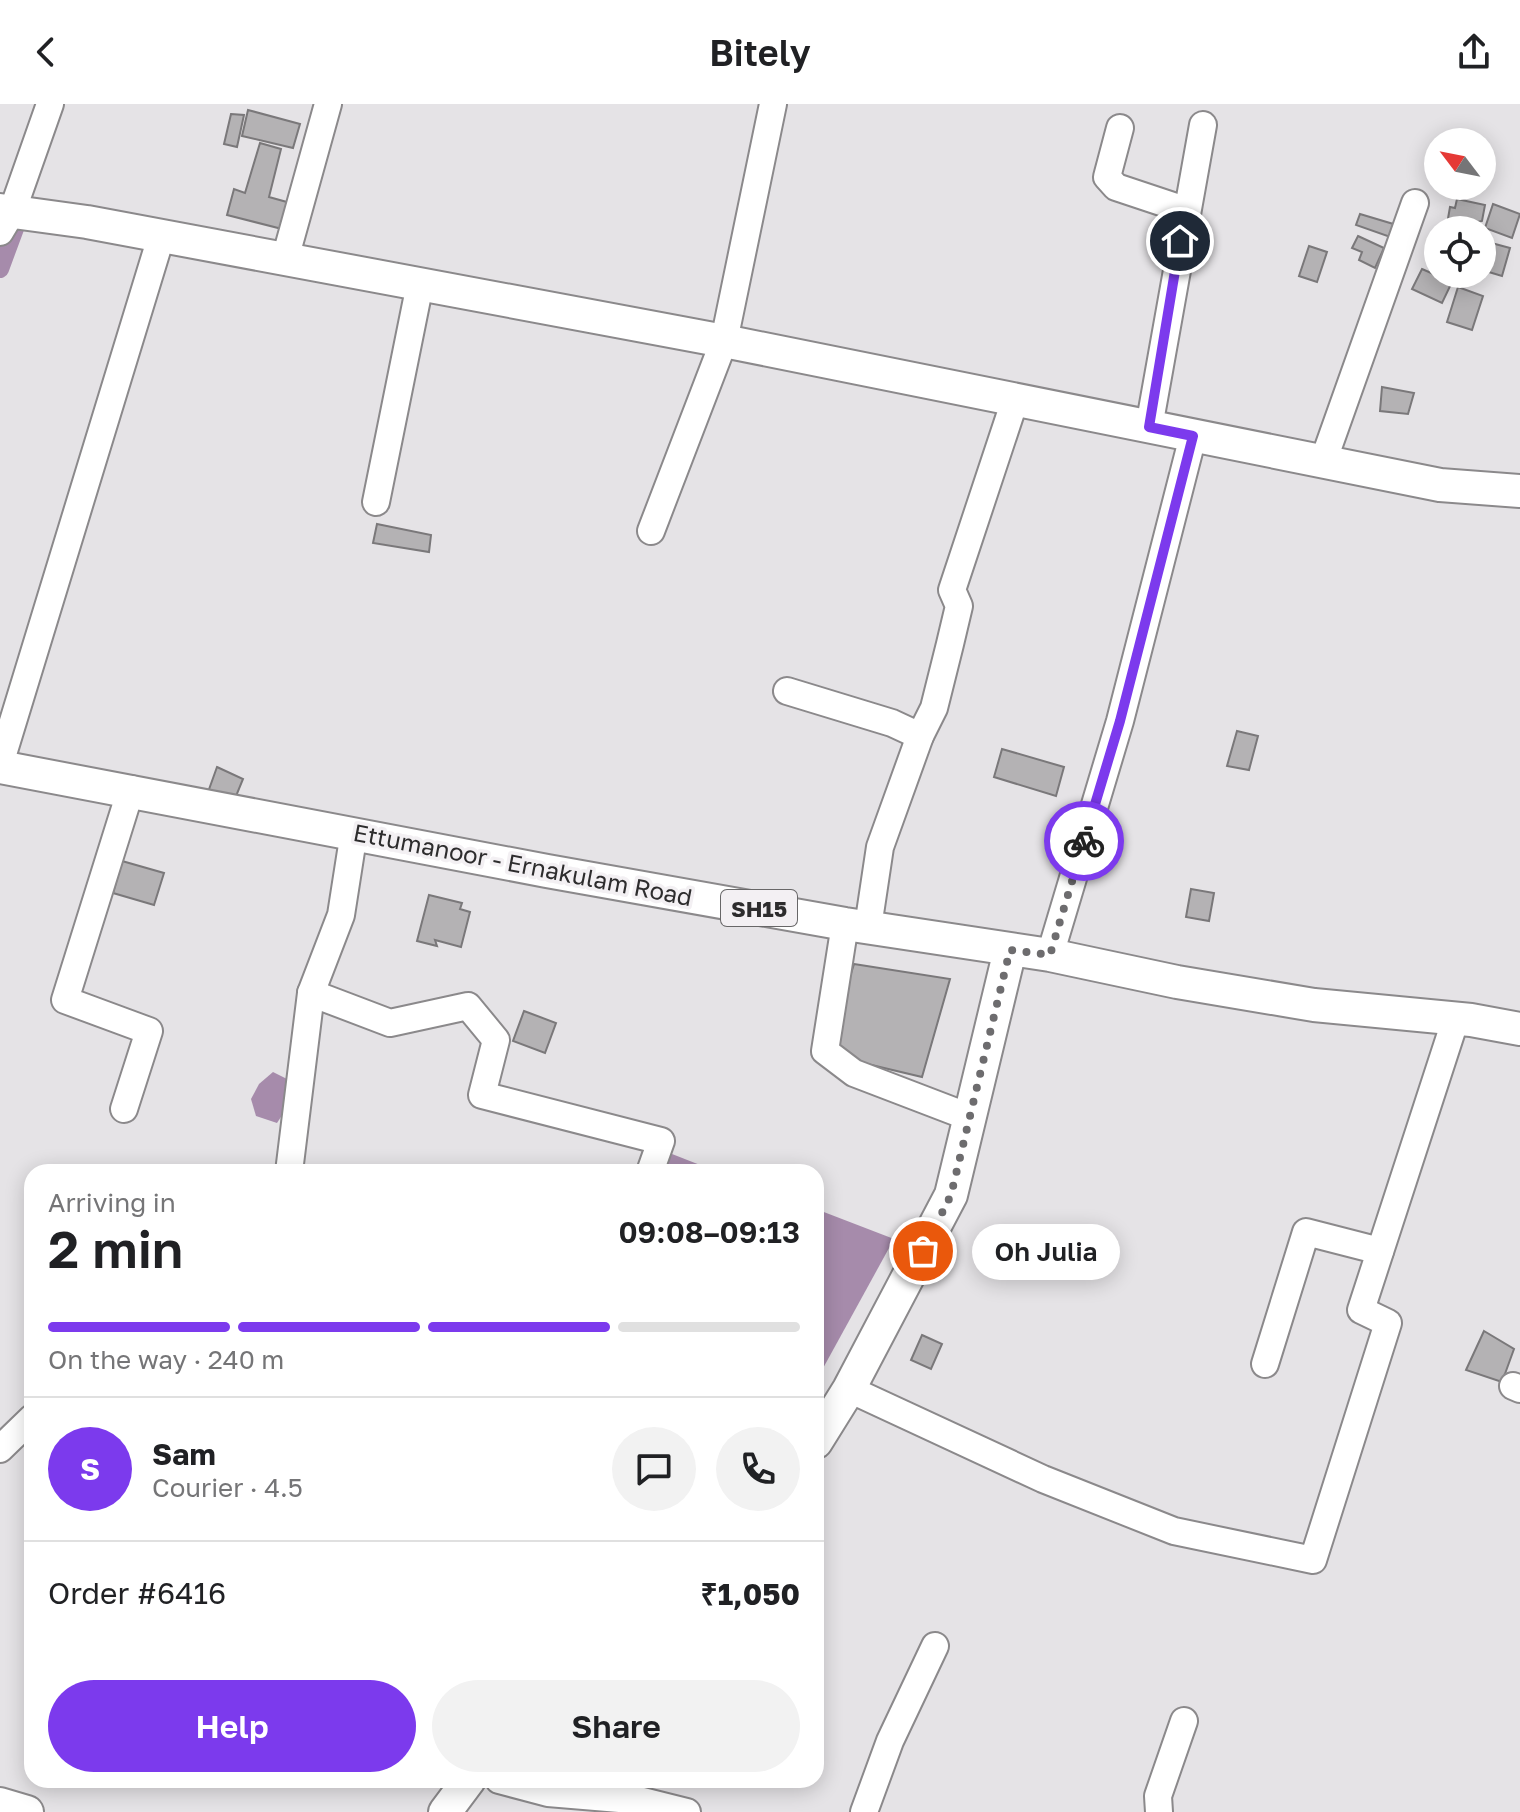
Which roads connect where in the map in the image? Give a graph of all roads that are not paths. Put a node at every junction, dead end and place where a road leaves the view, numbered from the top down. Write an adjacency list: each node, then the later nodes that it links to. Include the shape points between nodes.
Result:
1 (50, 104): 8 (street)
2 (328, 104): 10 (street)
3 (773, 104): 12 (street)
4 (1203, 125): 7 (street)
5 (1120, 128): 7 (street, via 1107,177 1116,187)
6 (1415, 203): 16 (street)
7 (1185, 210): 14 (street)
8 (4, 218): 9 (main road, via 49,218)
9 (161, 237): 10 (main road); 22 (street)
10 (285, 259): 11 (main road)
11 (420, 284): 12 (main road); 18 (street)
12 (724, 341): 13 (main road); 19 (street)
13 (1015, 400): 14 (main road); 21 (street, via 952,590 959,606 934,708)
14 (1149, 427): 15 (main road)
15 (1193, 436): 16 (main road); 27 (street, via 1120,721)
16 (1323, 462): 17 (main road, via 1440,485)
17 (1520, 491)
18 (376, 502)
19 (651, 531)
20 (787, 691): 21 (street)
21 (920, 736): 25 (street)
22 (0, 765): 23 (main road, Ettumanoor - Ernakulam Road / SH15)
23 (131, 789): 24 (main road, Ettumanoor - Ernakulam Road / SH15); 31 (street, via 65,1000 149,1031)
24 (354, 832): 25 (main road, Ettumanoor - Ernakulam Road / SH15); 28 (street, via 341,915)
25 (856, 925): 26 (main road, Ettumanoor - Ernakulam Road / SH15); 32 (street, via 825,1051 854,1073)
26 (1010, 950): 27 (main road, Ettumanoor - Ernakulam Road / SH15); 32 (main road)
27 (1050, 955): 29 (main road, Ettumanoor - Ernakulam Road / SH15, via 1314,1005)
28 (311, 993): 33 (street); 34 (street, via 390,1023 468,1006 496,1040 482,1095 661,1141)
29 (1456, 1018): 30 (main road, Ettumanoor - Ernakulam Road / SH15); 35 (street)
30 (1520, 1029)
31 (124, 1109)
32 (969, 1117): 37 (main road, via 951,1195)
33 (290, 1164)
34 (653, 1164)
35 (1380, 1251): 36 (street, via 1306,1232); 37 (street, via 1361,1310 1388,1323 1313,1560 1174,1531 1043,1479)
36 (1265, 1364)
37 (849, 1389): 38 (main road)
38 (824, 1423)
39 (24, 1426): 40 (street)
40 (0, 1449)
41 (935, 1646): 49 (street, via 890,1741)
42 (1184, 1721): 50 (street, via 1158,1796)
43 (463, 1788): 47 (main road)
44 (529, 1788): 48 (street, via 643,1801)
45 (0, 1804): 46 (main road)
46 (27, 1812)
47 (445, 1812)
48 (687, 1812)
49 (864, 1812)
50 (1159, 1812)

